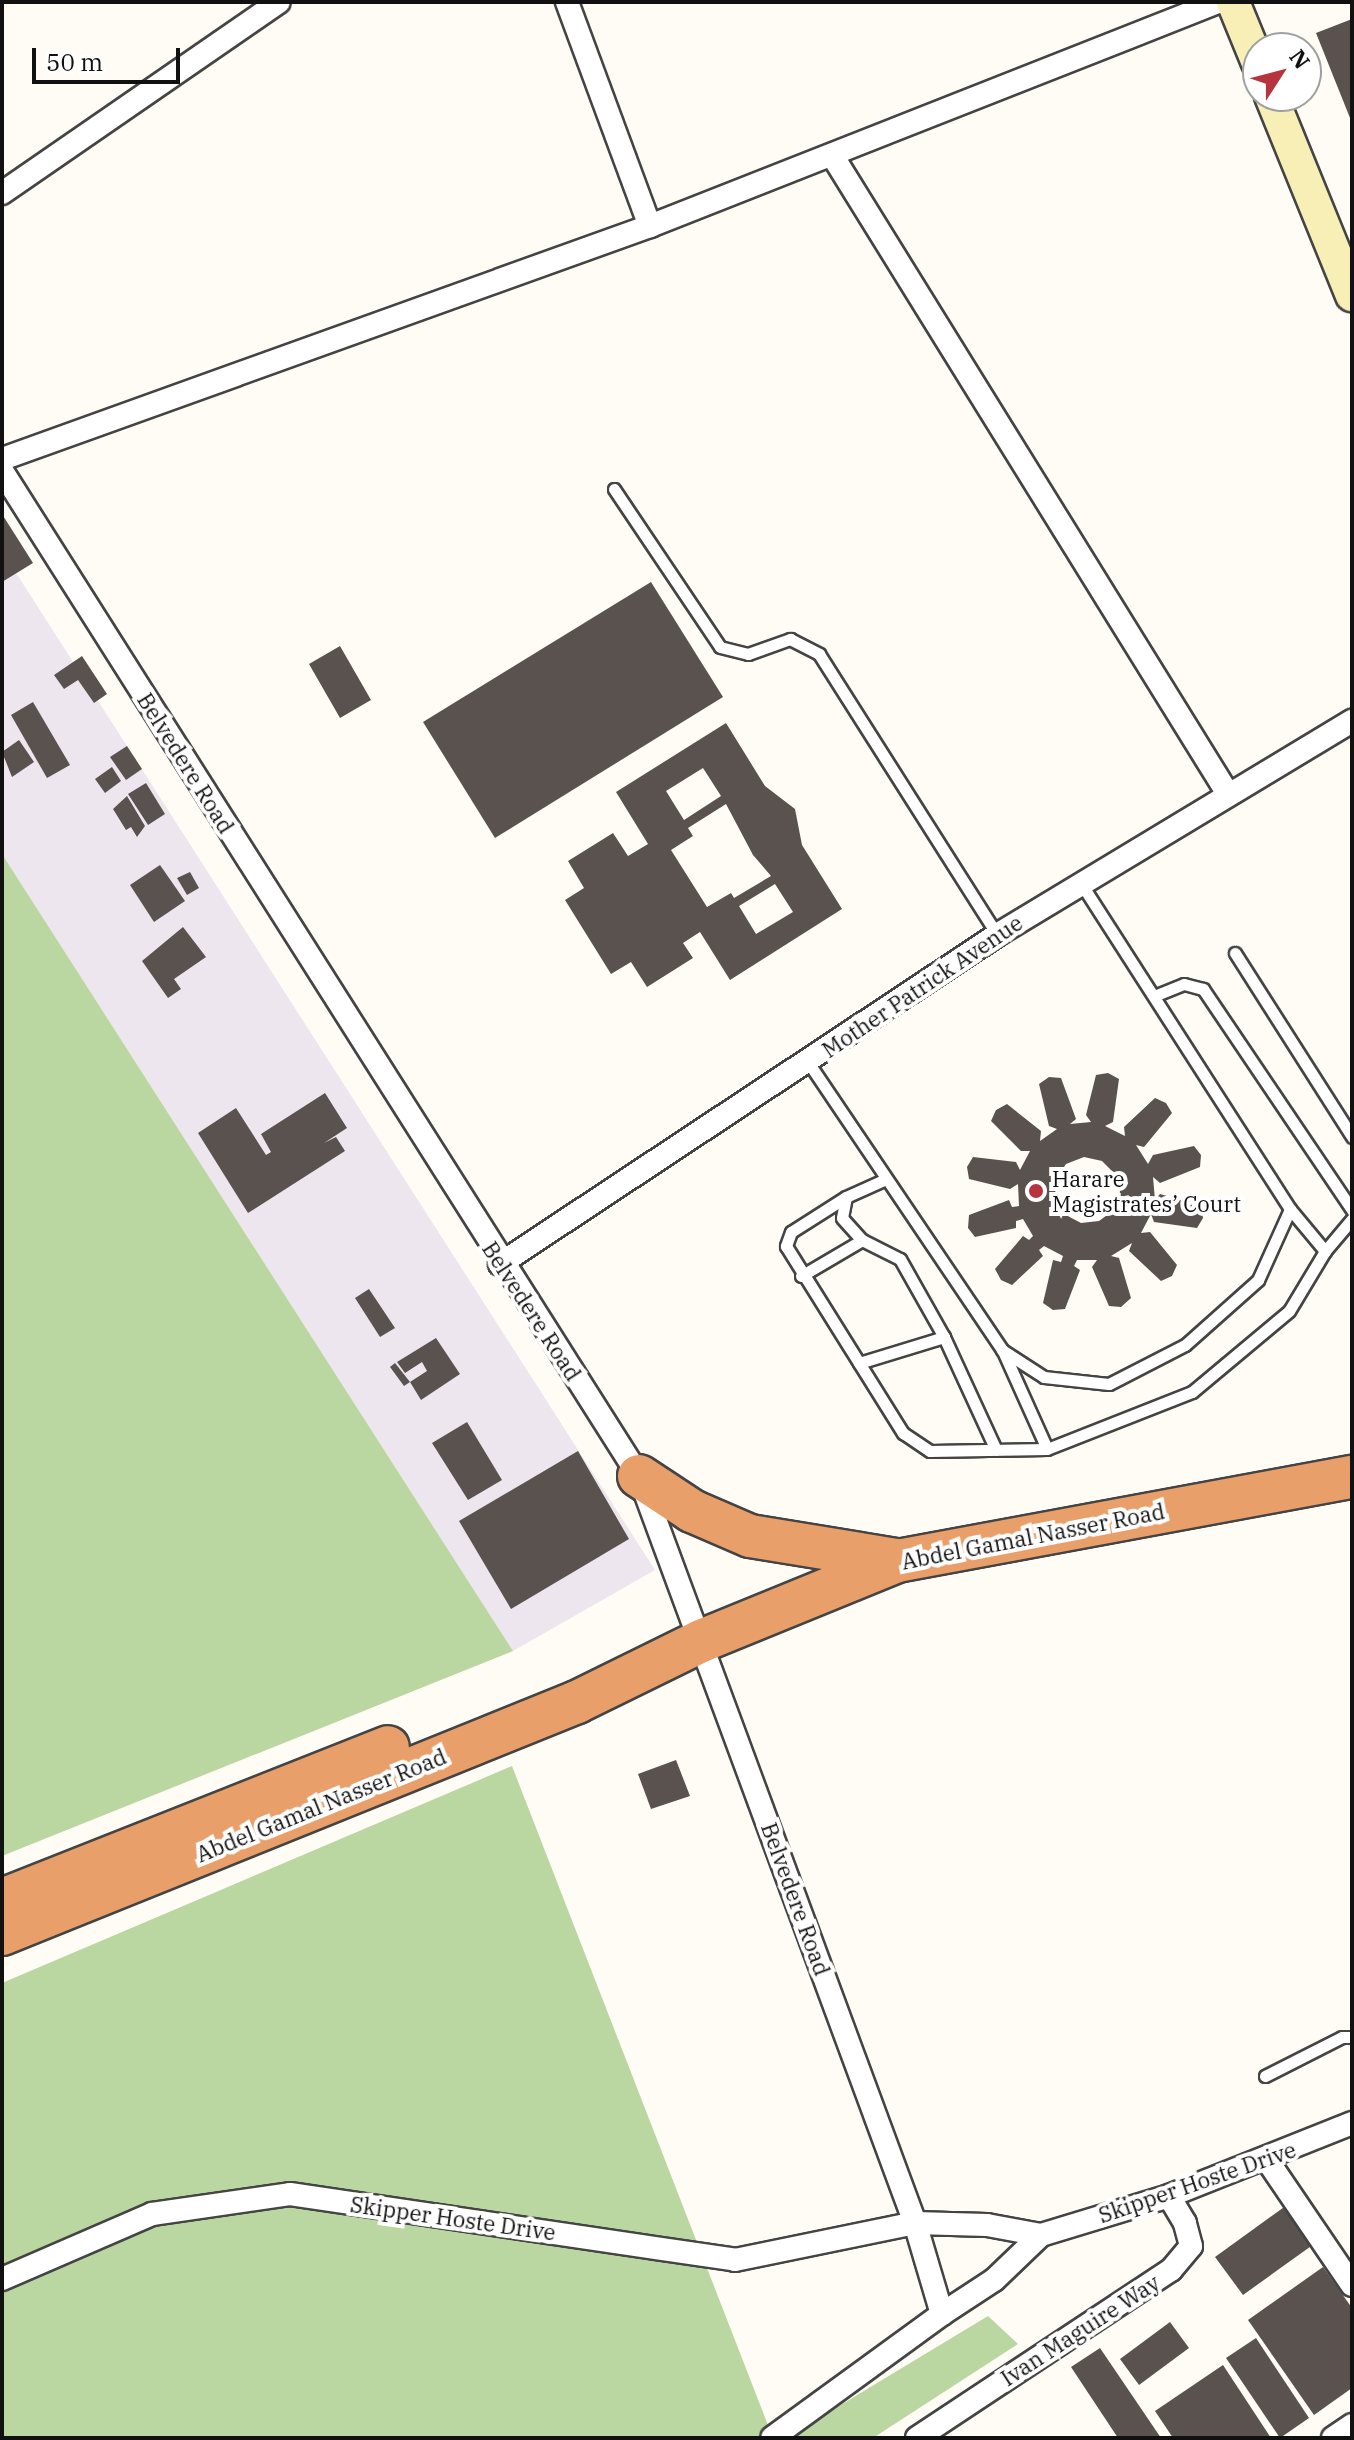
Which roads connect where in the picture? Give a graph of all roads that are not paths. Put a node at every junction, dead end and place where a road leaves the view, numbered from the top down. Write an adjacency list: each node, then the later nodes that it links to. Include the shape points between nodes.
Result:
1 (279, 2): 8 (street)
2 (567, 2): 9 (street)
3 (1218, 2): 7 (street)
4 (1233, 2): 5 (main road)
5 (1245, 32)
6 (1278, 112): 10 (main road)
7 (832, 155): 9 (street); 15 (street)
8 (2, 193)
9 (650, 226): 11 (street)
10 (1352, 295)
11 (2, 459)
12 (2, 471): 28 (street, Belvedere Road)
13 (614, 489): 17 (lane, via 720,647 748,654 790,639 819,654)
14 (1352, 721): 15 (street, Mother Patrick Avenue)
15 (1228, 794): 16 (street, Mother Patrick Avenue)
16 (1080, 883): 17 (street, Mother Patrick Avenue); 19 (lane)
17 (997, 935): 20 (street, Mother Patrick Avenue)
18 (1235, 953): 21 (lane)
19 (1154, 996): 24 (lane); 25 (lane, via 1184,984 1203,989)
20 (808, 1062): 22 (lane); 28 (street, Mother Patrick Avenue)
21 (1352, 1137)
22 (886, 1179): 23 (lane); 31 (lane)
23 (846, 1197): 26 (lane, via 842,1218); 29 (lane, via 791,1232 786,1246)
24 (1290, 1209): 27 (lane); 31 (lane, via 1258,1280 1185,1345 1109,1384 1044,1377)
25 (1352, 1209): 27 (lane)
26 (862, 1240): 29 (lane); 30 (lane, via 900,1259)
27 (1325, 1251): 33 (lane, via 1289,1311 1192,1392)
28 (500, 1264): 35 (street, Belvedere Road)
29 (801, 1276): 32 (lane)
30 (944, 1337): 32 (lane); 34 (lane)
31 (1002, 1350): 33 (lane)
32 (859, 1363): 34 (lane, via 903,1433 930,1451)
33 (1047, 1449): 34 (lane)
34 (996, 1450)
35 (639, 1476): 37 (highway, via 692,1511 750,1536); 38 (street, Belvedere Road)
36 (1352, 1477): 37 (highway, Abdel Gamal Nasser Road)
37 (897, 1561): 38 (highway, Abdel Gamal Nasser Road)
38 (701, 1641): 39 (highway, Abdel Gamal Nasser Road); 47 (street, Belvedere Road)
39 (638, 1670): 40 (highway, Abdel Gamal Nasser Road, via 567,1683 399,1742); 41 (highway, Abdel Gamal Nasser Road, via 577,1702)
40 (2, 1900)
41 (2, 1934)
42 (1352, 2037): 43 (lane, via 1342,2037)
43 (1265, 2076)
44 (1352, 2123): 45 (street, Skipper Hoste Drive)
45 (1267, 2160): 46 (street, Skipper Hoste Drive); 50 (street)
46 (1169, 2196): 48 (street, Skipper Hoste Drive); 54 (street, Ivan Maguire Way, via 1191,2246 1171,2270)
47 (915, 2223): 48 (street, Skipper Hoste Drive, via 987,2225); 49 (street, Skipper Hoste Drive, via 735,2260 290,2194 152,2214); 51 (street)
48 (1041, 2235): 51 (street, Skipper Hoste Drive, via 994,2280)
49 (2, 2279)
50 (1352, 2285)
51 (942, 2314): 53 (street, Skipper Hoste Drive)
52 (1352, 2425): 55 (street)
53 (772, 2438)
54 (917, 2438)
55 (1333, 2438)

